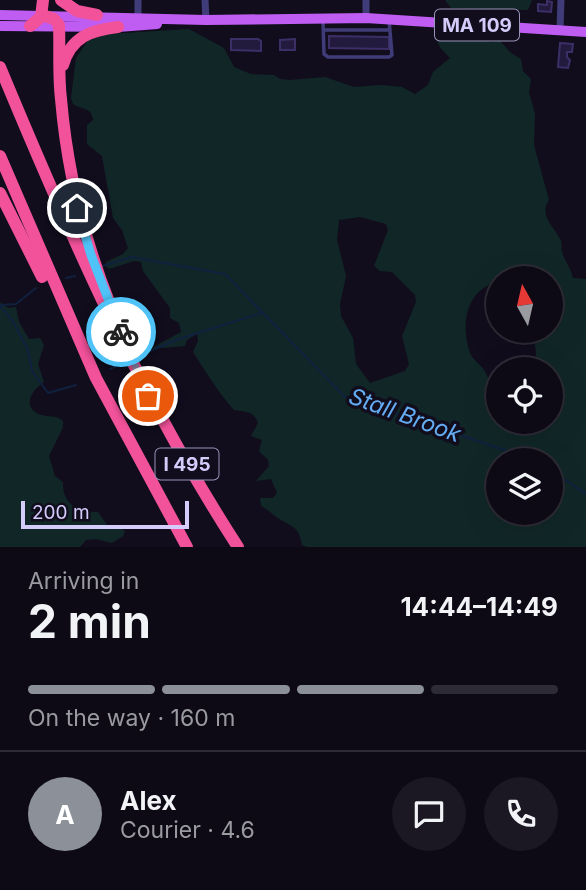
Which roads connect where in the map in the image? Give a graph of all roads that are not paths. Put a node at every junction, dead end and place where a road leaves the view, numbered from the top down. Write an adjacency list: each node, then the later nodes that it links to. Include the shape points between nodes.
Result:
1 (43, 0): 8 (highway)
2 (61, 0): 9 (highway, via 77,11)
3 (138, 0): 12 (street)
4 (205, 0): 11 (street)
5 (366, 0): 10 (street)
6 (561, 0): 19 (street)
7 (0, 15): 8 (main road, MA 109)
8 (42, 15): 9 (main road, MA 109); 16 (highway); 17 (highway)
9 (97, 15): 12 (main road, MA 109)
10 (366, 18): 13 (main road, MA 109); 14 (main road, MA 109)
11 (206, 20): 12 (main road, MA 109); 14 (main road, MA 109)
12 (138, 21): 18 (main road, MA 109)
13 (391, 23): 14 (lane); 14 (lane, via 389,57 328,57 324,54); 19 (main road, MA 109)
14 (323, 24)
15 (0, 26): 16 (main road, MA 109)
16 (30, 26): 17 (main road, MA 109)
17 (59, 26): 18 (main road, MA 109); 22 (highway)
18 (118, 27): 22 (highway, via 88,33 73,44)
19 (560, 30): 20 (main road, MA 109)
20 (586, 32)
21 (0, 67): 26 (highway, I 495, via 77,251)
22 (60, 89): 26 (highway, via 82,230)
23 (0, 156): 25 (highway, I 495)
24 (0, 193): 25 (highway)
25 (96, 378): 27 (highway, I 495)
26 (139, 378): 28 (highway, I 495)
27 (187, 547)
28 (239, 547)

